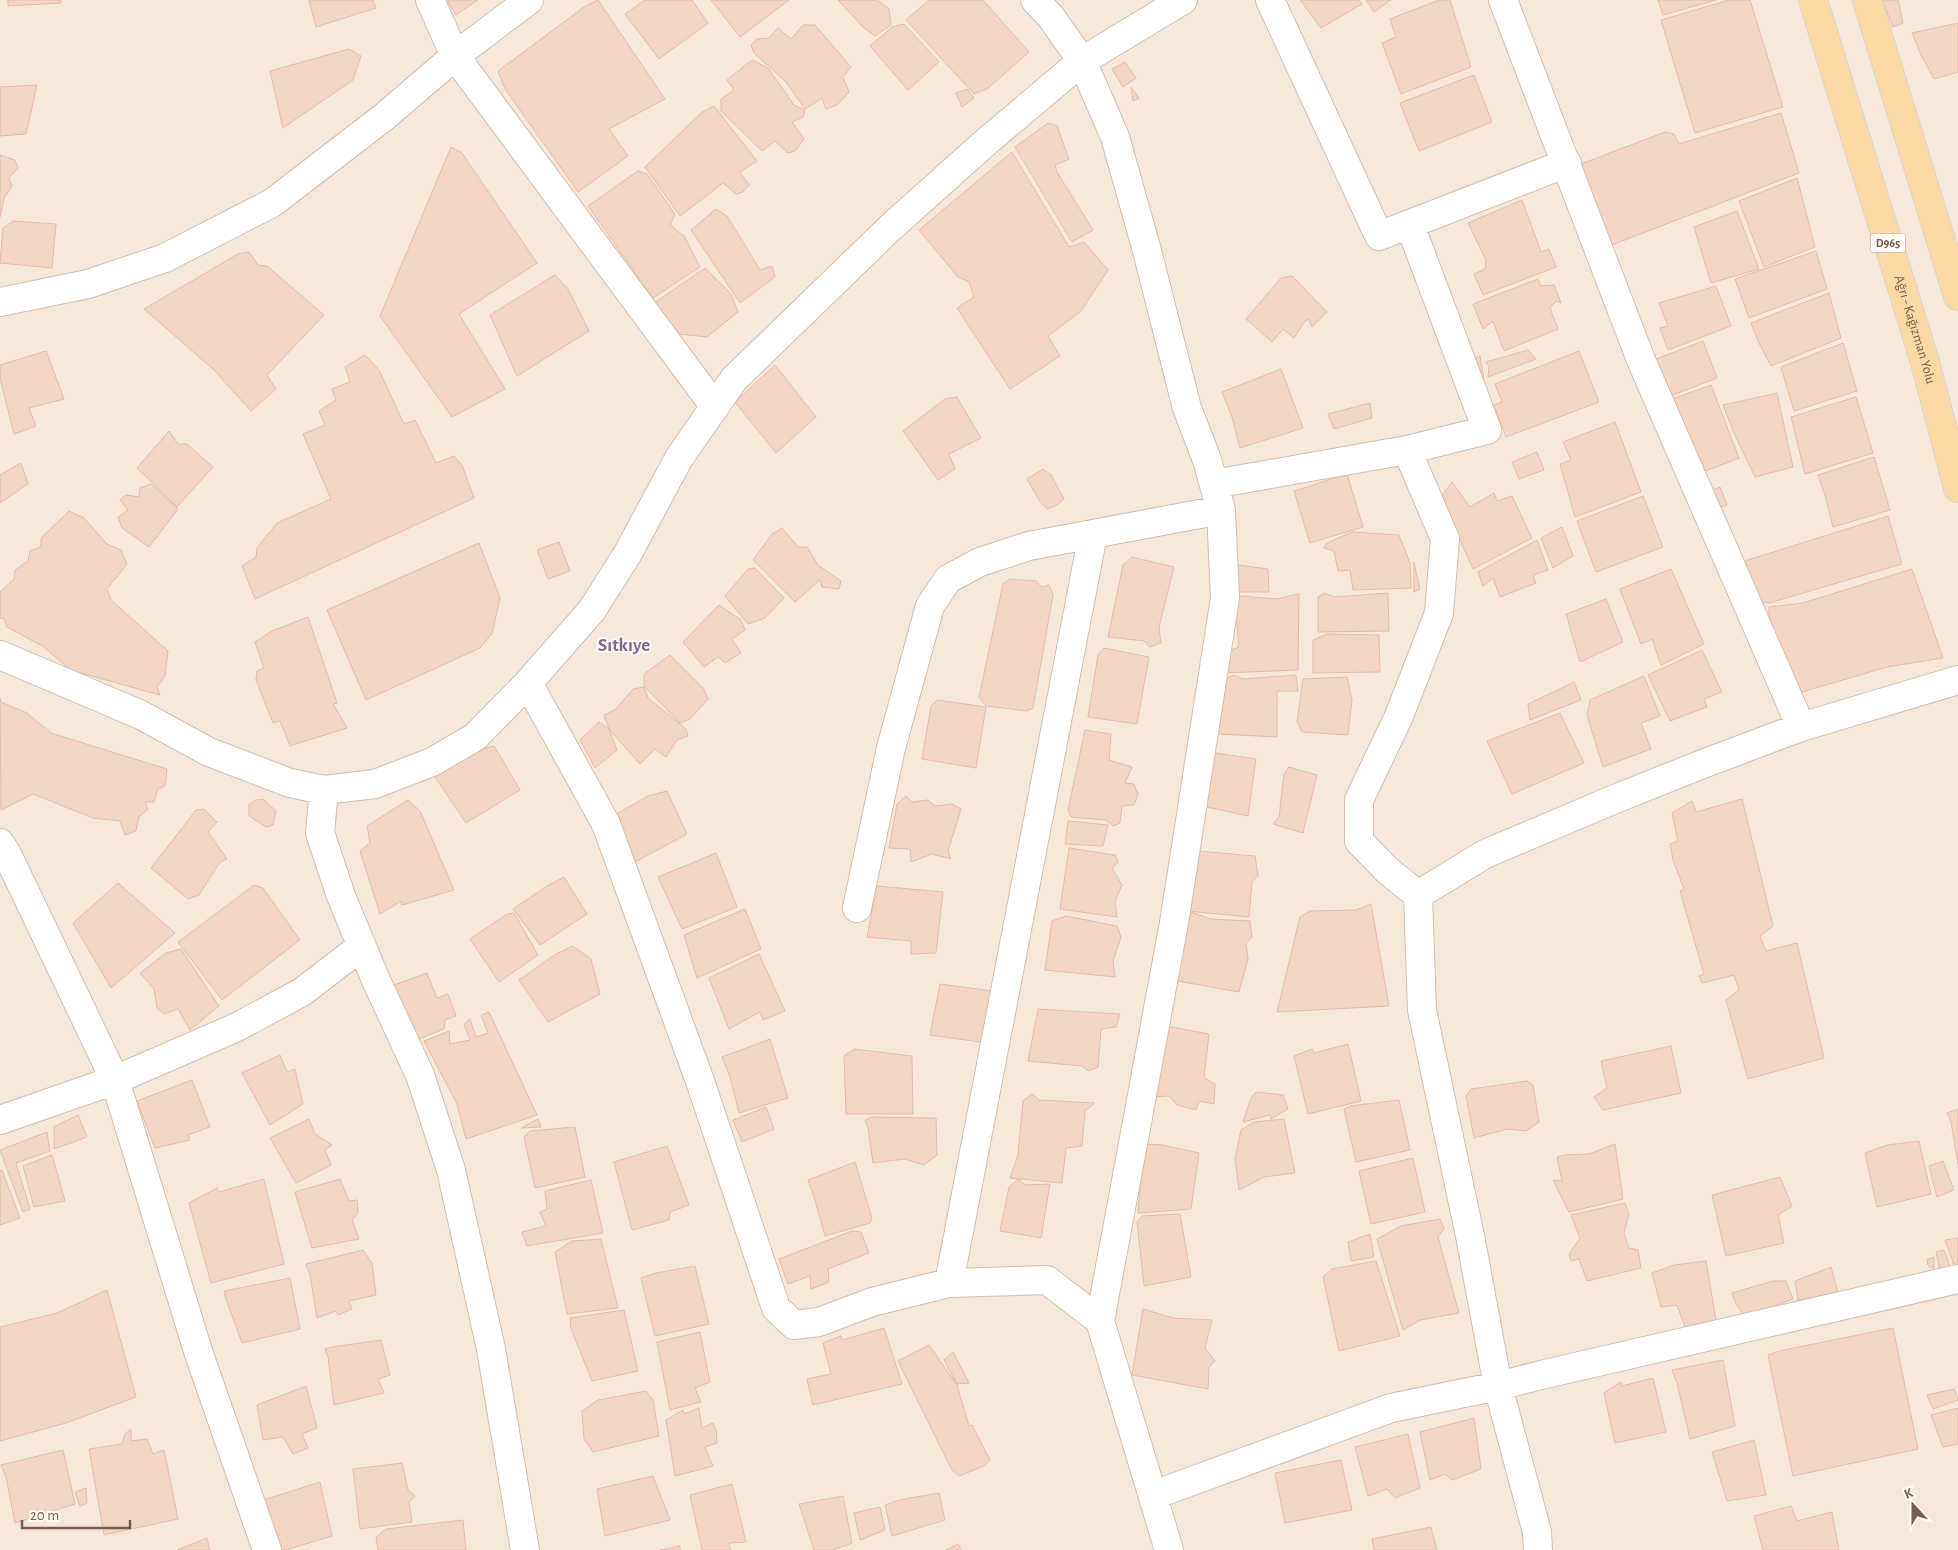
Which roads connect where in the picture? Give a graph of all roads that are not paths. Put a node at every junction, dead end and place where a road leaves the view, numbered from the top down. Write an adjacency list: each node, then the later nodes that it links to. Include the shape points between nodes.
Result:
1 (430, 0): 9 (street)
2 (529, 0): 9 (street)
3 (1034, 0): 10 (street, via 1051,17)
4 (1183, 0): 10 (street)
5 (1270, 0): 12 (street, via 1379,236)
6 (1503, 0): 11 (street)
7 (1814, 0): 18 (main road, Ağrı - Kağızman Yolu / D965, via 1925,362)
8 (1866, 0): 13 (main road)
9 (455, 56): 14 (street, via 272,203 166,258 88,284); 15 (street)
10 (1082, 61): 15 (street, via 891,227 734,379); 17 (street, via 1115,137 1188,408)
11 (1567, 163): 12 (street); 24 (street, via 1641,360)
12 (1410, 225): 16 (street, via 1487,430)
13 (1958, 296)
14 (0, 302)
15 (715, 407): 23 (street, via 679,458 628,553 592,610)
16 (1408, 450): 17 (street); 27 (street, via 1444,538 1439,613 1399,716 1359,800 1359,840 1387,870)
17 (1214, 484): 19 (street)
18 (1958, 488)
19 (1221, 510): 20 (street); 34 (street, via 1225,598 1174,922)
20 (1093, 534): 28 (street, via 1029,546 980,562 948,580 930,606 891,748); 33 (street)
21 (0, 655): 25 (street, via 141,715 209,752 290,783)
22 (1958, 680): 24 (street)
23 (528, 683): 25 (street, via 475,737 432,762 375,784); 33 (street, via 606,824 700,1081 776,1308 794,1325 819,1322 872,1302)
24 (1801, 727): 27 (street, via 1632,792 1485,854)
25 (324, 790): 29 (street, via 320,833)
26 (0, 843): 30 (street)
27 (1418, 895): 35 (street, via 1422,1010)
28 (857, 908)
29 (362, 946): 30 (street, via 302,992 235,1028); 38 (street, via 420,1075 451,1170 491,1349)
30 (114, 1080): 31 (street); 37 (street, via 198,1351)
31 (0, 1120)
32 (1958, 1279): 35 (street)
33 (949, 1283): 34 (street, via 1047,1280)
34 (1100, 1321): 36 (street)
35 (1498, 1386): 36 (street, via 1391,1408); 40 (street, via 1537,1532)
36 (1154, 1495): 39 (street)
37 (266, 1550)
38 (525, 1550)
39 (1169, 1550)
40 (1538, 1550)

